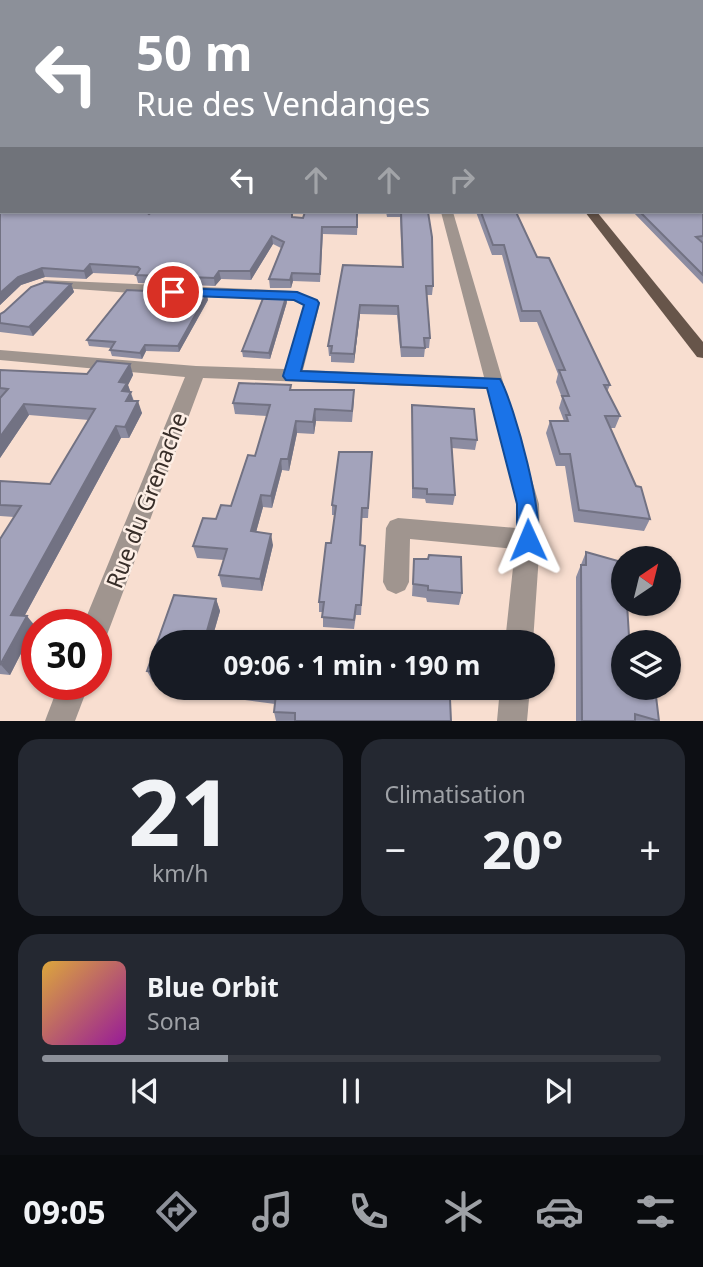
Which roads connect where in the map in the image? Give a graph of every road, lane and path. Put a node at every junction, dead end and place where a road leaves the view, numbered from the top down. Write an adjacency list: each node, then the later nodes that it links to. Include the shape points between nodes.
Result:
1 (448, 214): 10 (street)
2 (593, 214): 6 (main road)
3 (605, 214): 5 (main road)
4 (37, 287): 9 (street, via 46,283 297,296 312,303)
5 (703, 334)
6 (703, 353)
7 (0, 355): 8 (street)
8 (196, 372): 9 (street); 13 (street, Rue du Grenache)
9 (292, 376): 10 (street)
10 (494, 383): 11 (street, via 528,504)
11 (528, 540): 12 (street, via 398,528); 14 (street)
12 (396, 582)
13 (103, 609)
14 (520, 630)
15 (68, 700): 17 (street)
16 (514, 700): 18 (street)
17 (60, 721)
18 (512, 721)

